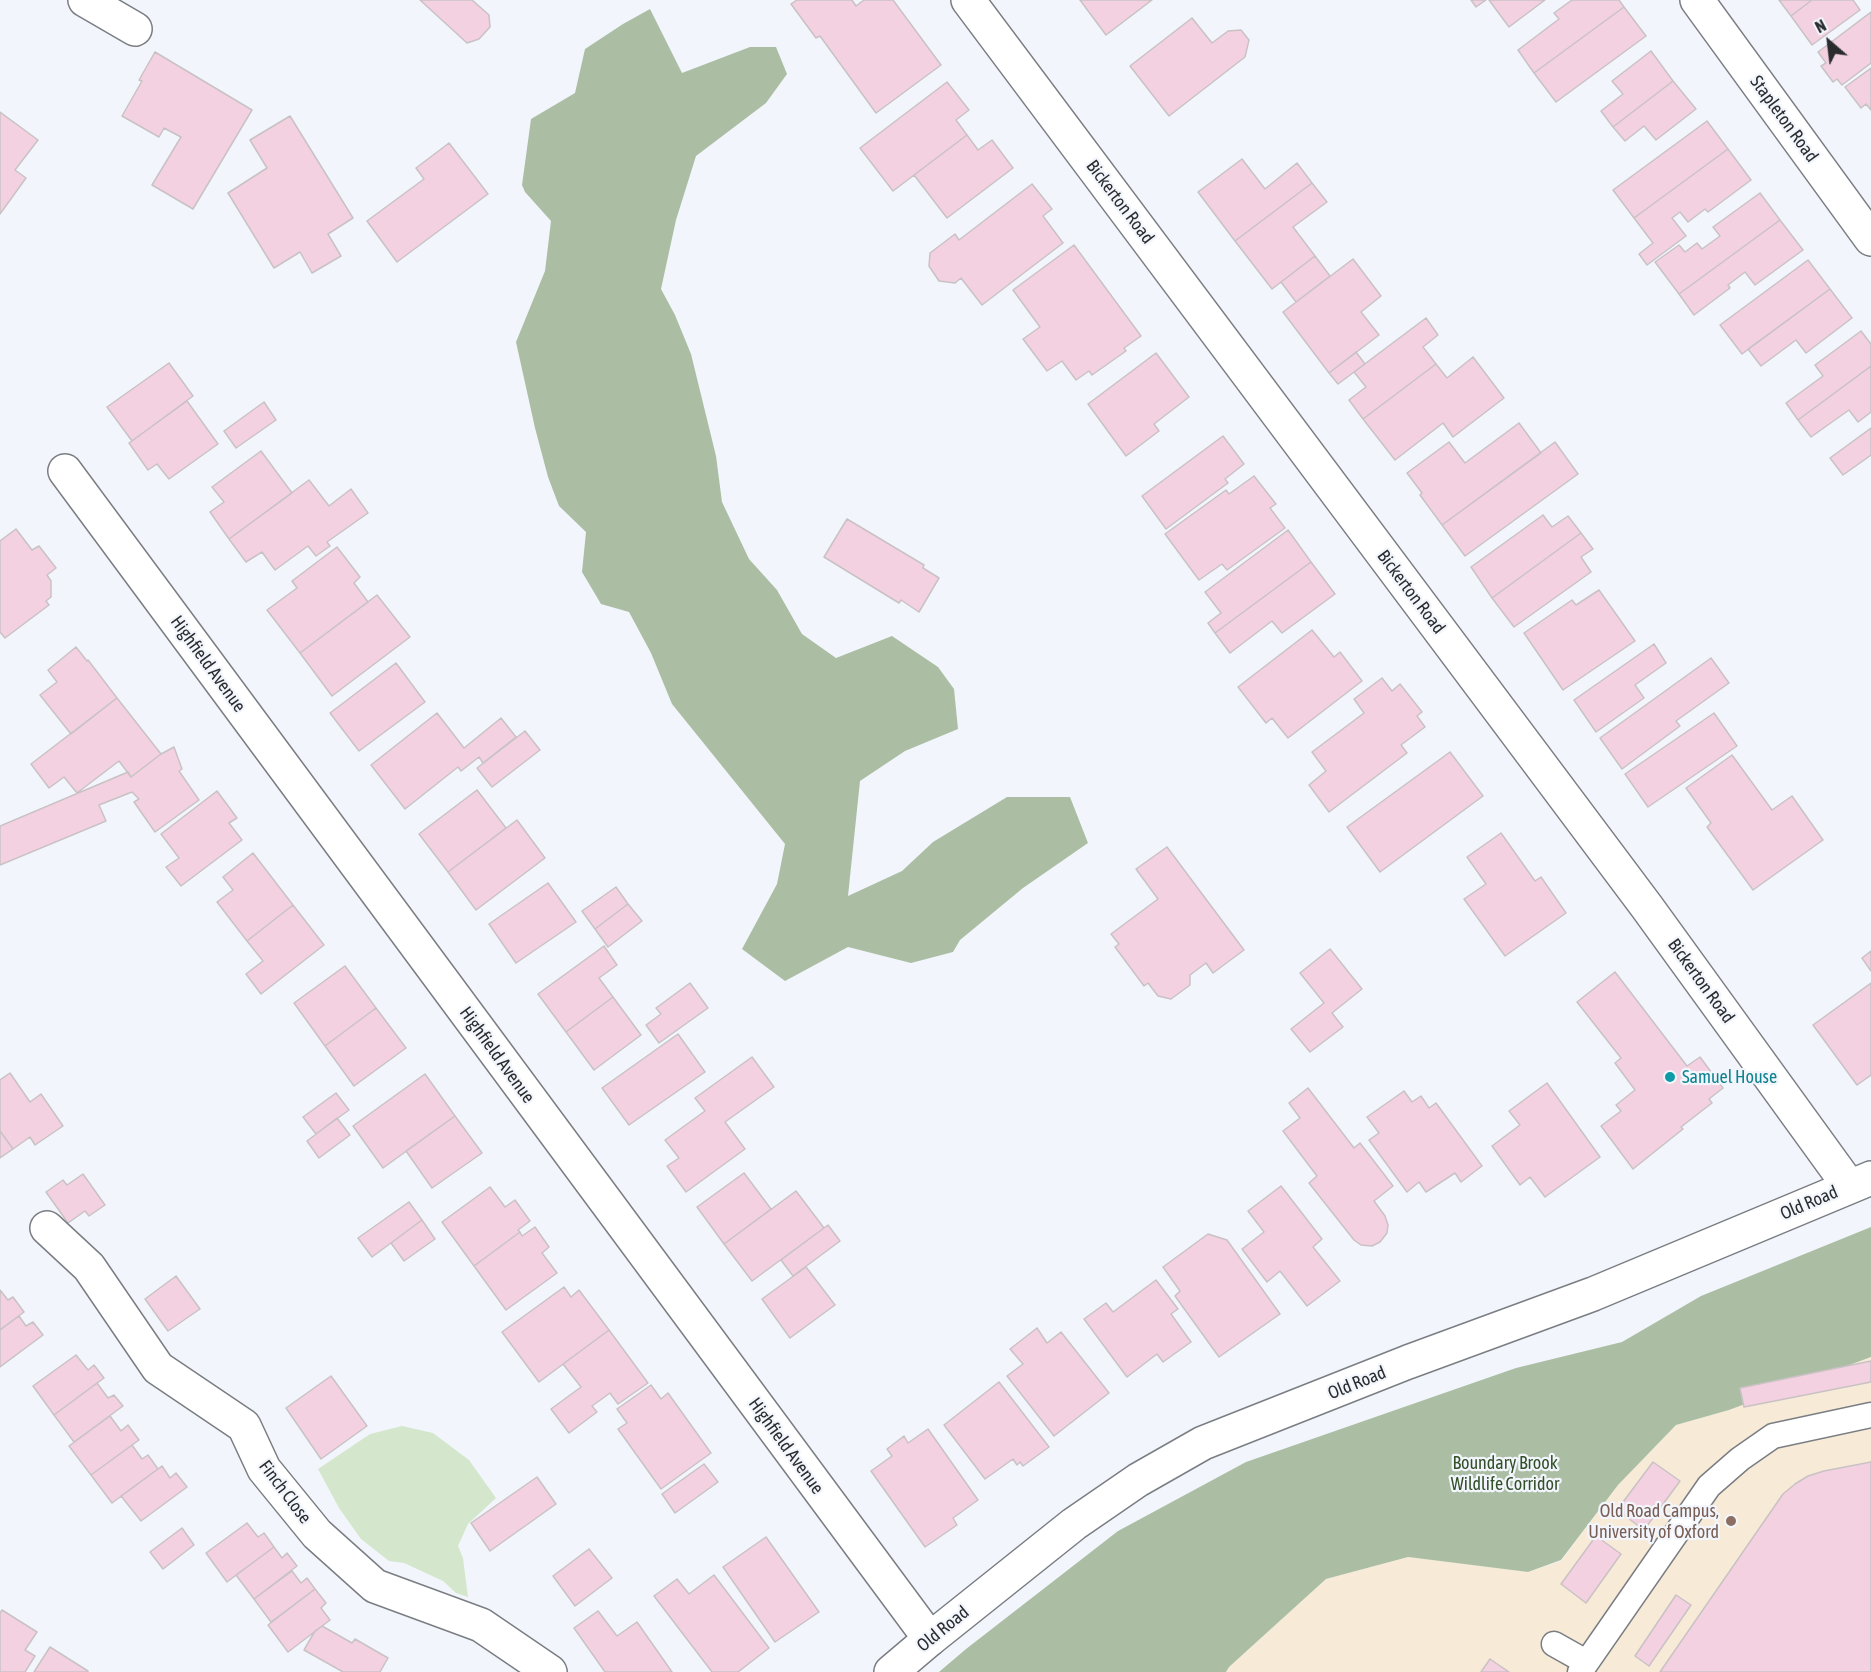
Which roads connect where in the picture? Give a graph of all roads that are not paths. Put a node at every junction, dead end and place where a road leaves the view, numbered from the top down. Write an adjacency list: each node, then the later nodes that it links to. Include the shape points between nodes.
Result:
1 (85, 0): 4 (street)
2 (968, 0): 7 (street, Bickerton Road, via 1640,898)
3 (1696, 0): 5 (street, Stapleton Road)
4 (135, 29)
5 (1871, 239)
6 (65, 471): 10 (street, Highfield Avenue)
7 (1860, 1182): 10 (street, Old Road, via 1593,1294 1203,1443 1138,1480 1074,1524)
8 (46, 1228): 13 (street, Finch Close, via 89,1267 159,1368 244,1426 264,1469 279,1488 317,1534 375,1586 481,1625)
9 (1871, 1415): 12 (lane, via 1773,1436 1709,1486)
10 (930, 1639): 14 (street, Old Road)
11 (1554, 1644): 12 (lane)
12 (1583, 1667)
13 (550, 1672)
14 (891, 1672)

